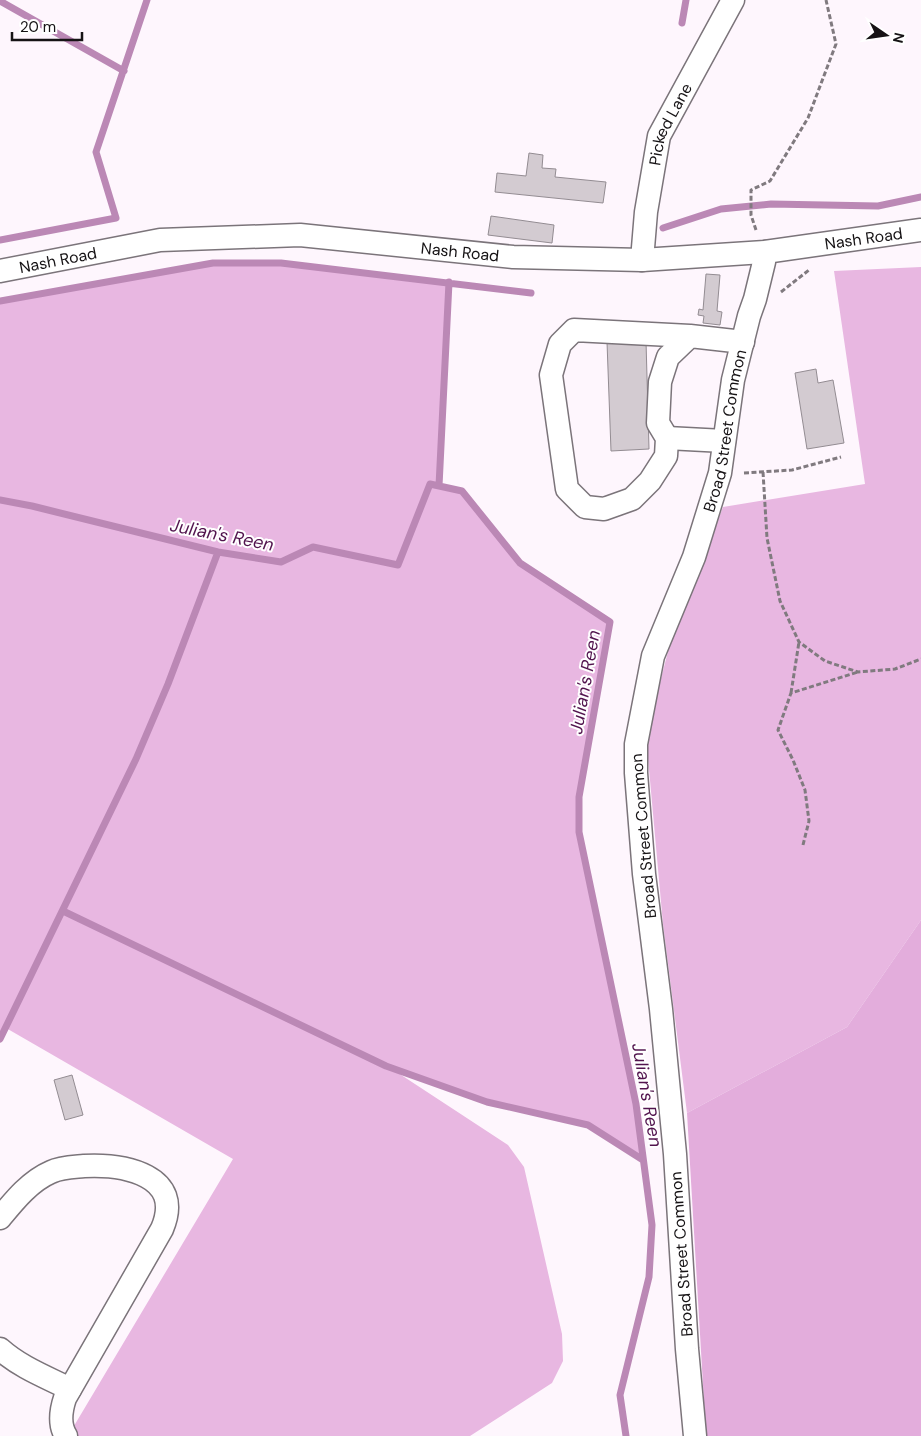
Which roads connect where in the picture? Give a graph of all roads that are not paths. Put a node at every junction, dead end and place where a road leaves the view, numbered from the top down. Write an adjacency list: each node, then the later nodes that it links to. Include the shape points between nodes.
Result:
1 (733, 0): 4 (street, Picked Lane, via 659,136 646,212)
2 (921, 230): 3 (street, Nash Road)
3 (764, 252): 4 (street, Nash Road); 7 (street, Broad Street Common)
4 (642, 260): 5 (street, Nash Road, via 513,257 300,235 160,240)
5 (0, 271)
6 (690, 336): 7 (street); 8 (street, via 668,357 660,382 658,422); 8 (street, via 574,330 560,344 551,375 567,489 585,507 604,509 632,499 650,481 666,456)
7 (743, 342): 9 (street, Broad Street Common, via 733,380)
8 (667, 438): 9 (street)
9 (724, 441): 14 (street, Broad Street Common, via 720,473 694,557 654,656 636,744 644,874 675,1154)
10 (0, 1218): 12 (street, via 38,1180 68,1167 98,1165 142,1173 166,1197 167,1218 162,1229)
11 (0, 1349): 12 (street, via 21,1365)
12 (70, 1389): 13 (street, via 62,1408)
13 (66, 1436)
14 (695, 1436)

